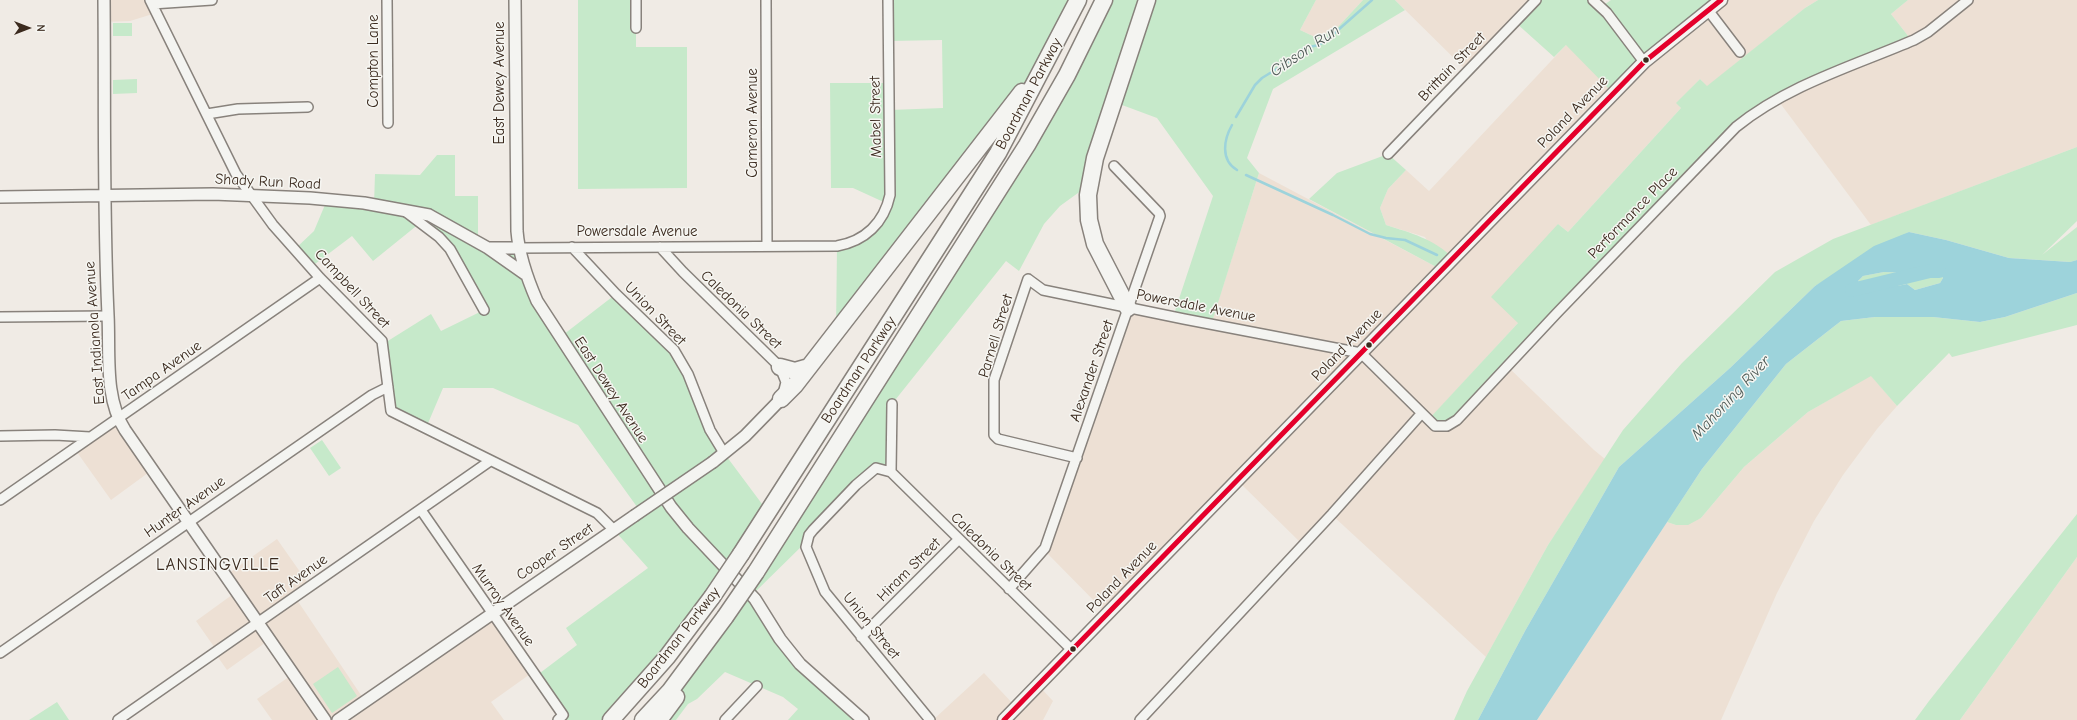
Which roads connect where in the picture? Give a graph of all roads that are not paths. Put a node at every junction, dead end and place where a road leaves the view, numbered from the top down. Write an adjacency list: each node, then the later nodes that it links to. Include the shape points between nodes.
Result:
1 (104, 0): 26 (street, East Indianola Avenue)
2 (212, 0): 15 (street)
3 (387, 0): 23 (street, Compton Lane)
4 (515, 0): 35 (street, East Dewey Avenue, via 516,212)
5 (636, 0): 17 (street)
6 (766, 0): 31 (street, Cameron Avenue)
7 (888, 0): 30 (street, Mabel Street, via 890,195 884,214)
8 (1078, 0): 18 (highway, Boardman Parkway)
9 (1104, 0): 65 (highway, Boardman Parkway, bridge, via 1067,75 1027,145)
10 (1147, 0): 39 (highway, via 1095,158 1088,195 1089,220 1095,244)
11 (1536, 0): 24 (street, Brittain Street)
12 (1593, 0): 20 (street, via 1607,13)
13 (1721, 0): 16 (main road, Poland Avenue)
14 (1968, 0): 49 (street, Performance Place, via 1914,40 1793,91 1748,118 1723,140 1457,420 1441,427 1435,426)
15 (151, 2): 22 (street, Campbell Street)
16 (1708, 10): 19 (street); 20 (main road, Poland Avenue)
17 (636, 28)
18 (1059, 38): 44 (highway, via 1026,87); 74 (highway, Boardman Parkway, bridge, via 998,153 741,554 712,598 667,656)
19 (1740, 52)
20 (1644, 62): 43 (main road, Poland Avenue)
21 (308, 107): 22 (street, via 238,109)
22 (206, 114): 27 (street, Campbell Street, via 236,174)
23 (388, 123)
24 (1388, 154)
25 (1114, 166): 39 (street, Alexander Street, via 1160,214)
26 (105, 196): 27 (street, Shady Run Road); 28 (street, Shady Run Road); 41 (street, East Indianola Avenue)
27 (251, 196): 29 (street, Shady Run Road, via 364,203); 37 (street, Campbell Street)
28 (0, 197)
29 (406, 212): 34 (street, Powersdale Avenue, via 429,215); 40 (street, Shady Run Road, via 439,237 450,249)
30 (873, 229): 31 (street, Powersdale Avenue, via 854,242 837,246)
31 (767, 246): 33 (street, Powersdale Avenue)
32 (572, 247): 33 (street, Powersdale Avenue); 35 (street, Powersdale Avenue); 53 (street, Union Street, via 674,350 688,374 710,430)
33 (660, 247): 45 (street, Caledonia Street)
34 (488, 248): 35 (street, Powersdale Avenue); 36 (street)
35 (519, 248): 36 (street, East Dewey Avenue)
36 (526, 274): 78 (street, East Dewey Avenue, via 544,316 671,507 756,599 780,639 800,664)
37 (320, 278): 46 (street, Campbell Street, via 382,341); 50 (street, Tampa Avenue)
38 (1028, 279): 39 (street, Powersdale Avenue, via 1044,290); 54 (street, Parnell Street, via 994,380 994,435 998,439)
39 (1128, 308): 43 (street, Powersdale Avenue); 54 (street, Alexander Street)
40 (484, 310)
41 (108, 316): 42 (street); 50 (street, East Indianola Avenue, via 111,390)
42 (0, 317)
43 (1361, 353): 49 (street, Performance Place); 67 (main road, Poland Avenue)
44 (809, 367): 45 (highway, via 796,371); 47 (highway)
45 (780, 368): 47 (street, Caledonia Street, via 786,382)
46 (388, 387): 55 (street, Campbell Street, via 391,411); 59 (street, Hunter Avenue, via 372,395)
47 (781, 399): 53 (street, Cooper Street, via 750,432)
48 (892, 404): 56 (street)
49 (1421, 414): 81 (street, via 1332,514)
50 (118, 419): 52 (street, Tampa Avenue); 59 (street, East Indianola Avenue)
51 (0, 436): 52 (street)
52 (90, 437): 57 (street, Tampa Avenue)
53 (724, 453): 60 (street, Cooper Street, bridge)
54 (1077, 458): 62 (street, Alexander Street, via 1045,548)
55 (490, 461): 58 (street, Taft Avenue); 60 (street, Campbell Street, via 597,513)
56 (891, 472): 61 (street, Caledonia Street); 66 (street, Union Street, via 880,468 871,470 812,530 806,542 809,556 825,592)
57 (0, 500)
58 (421, 510): 63 (street, Murray Avenue); 64 (street, Taft Avenue)
59 (188, 522): 64 (street, East Indianola Avenue); 68 (street, Hunter Avenue)
60 (614, 530): 63 (street, Cooper Street)
61 (958, 540): 62 (street, Caledonia Street); 66 (street, Hiram Street)
62 (1009, 589): 67 (street, Caledonia Street)
63 (493, 614): 70 (street, Murray Avenue); 73 (street, Cooper Street)
64 (258, 623): 71 (street, Taft Avenue); 72 (street, East Indianola Avenue)
65 (721, 624): 75 (highway, Boardman Parkway, via 670,691); 76 (highway)
66 (862, 637): 79 (street, Union Street)
67 (1072, 650): 80 (main road, Poland Avenue)
68 (0, 653)
69 (756, 686): 77 (street)
70 (560, 718)
71 (118, 720)
72 (325, 720)
73 (338, 720)
74 (611, 720)
75 (643, 720)
76 (659, 720)
77 (725, 720)
78 (864, 720)
79 (930, 720)
80 (1004, 720)
81 (1140, 720)

